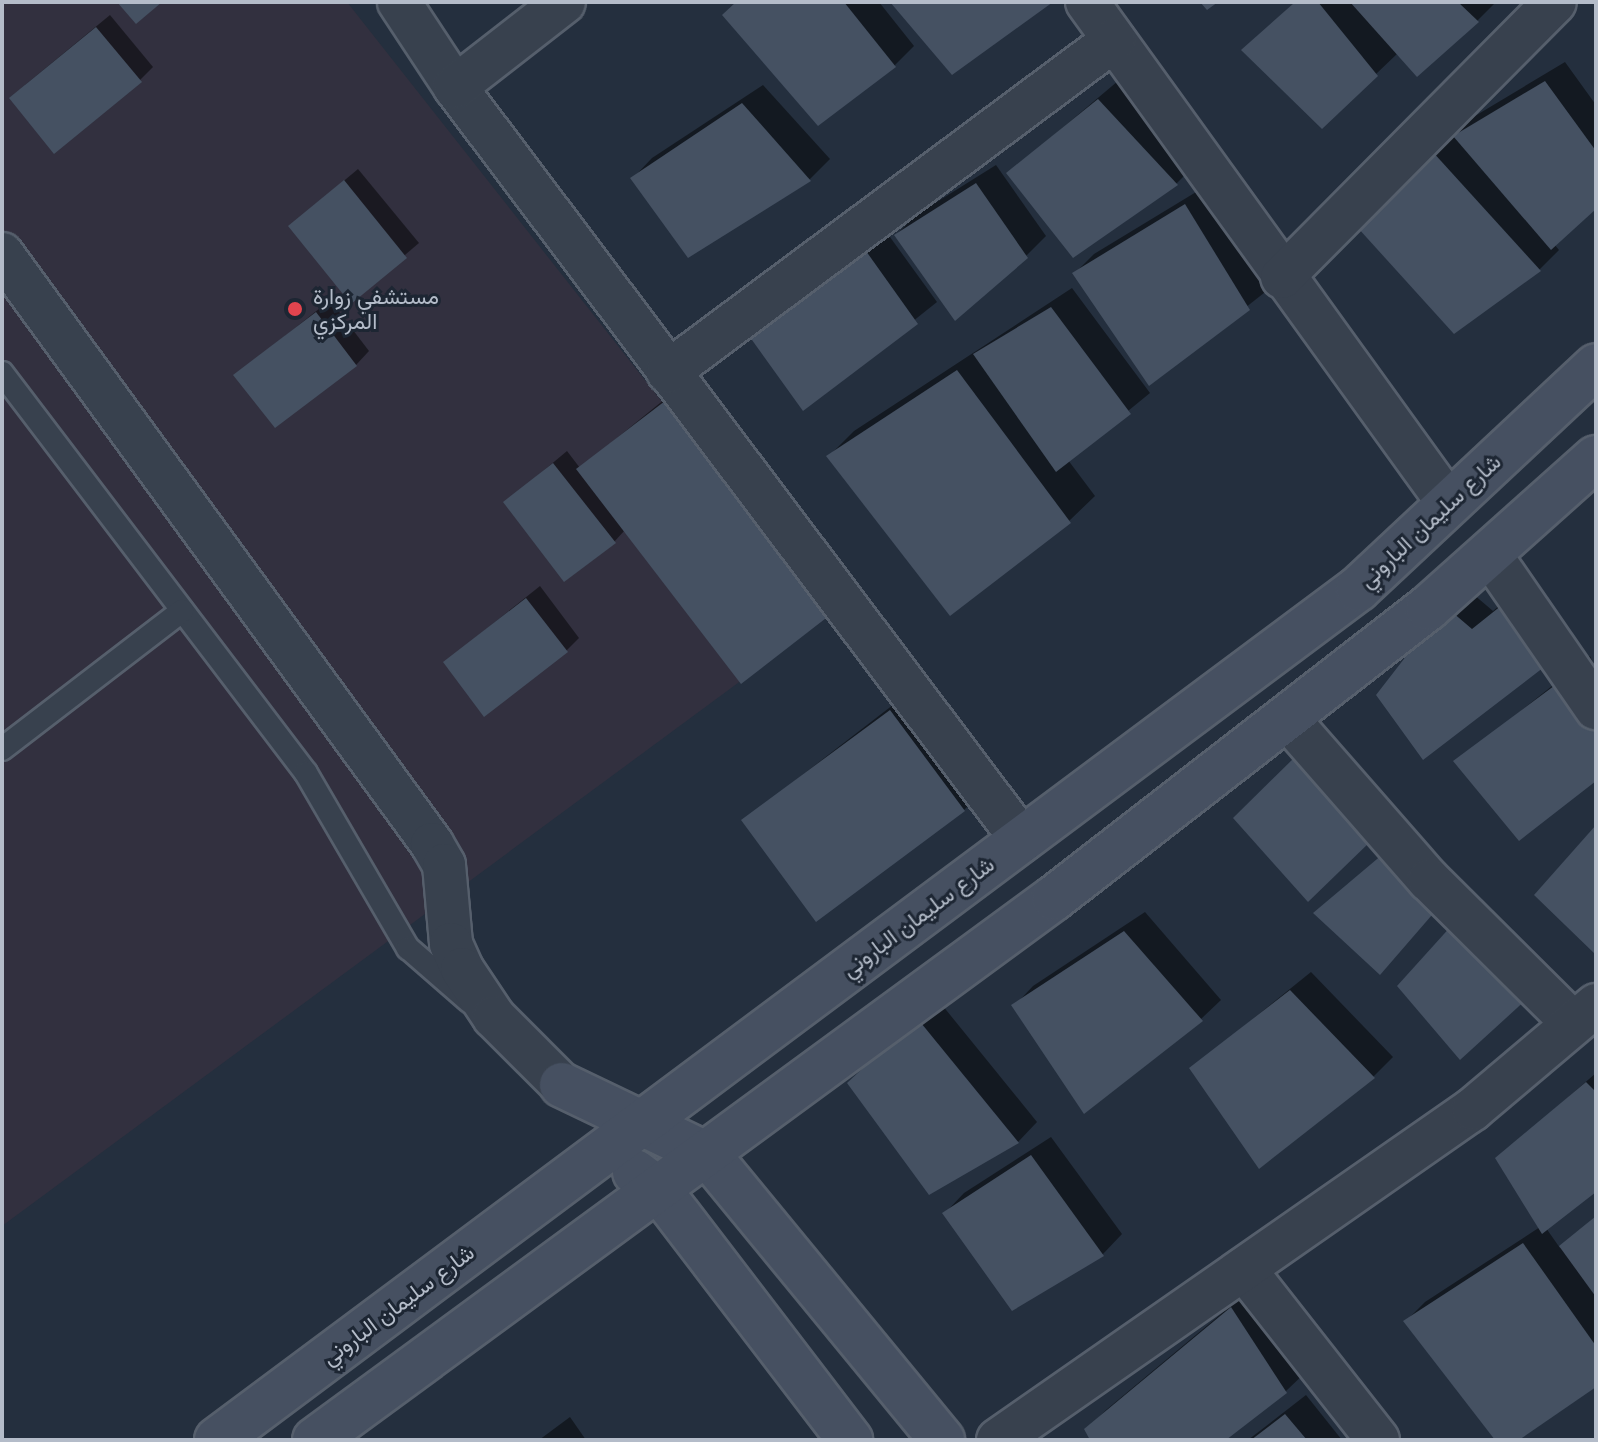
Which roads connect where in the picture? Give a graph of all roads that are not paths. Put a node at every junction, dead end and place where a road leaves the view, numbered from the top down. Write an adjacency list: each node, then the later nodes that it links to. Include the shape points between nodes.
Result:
1 (399, 2): 6 (street)
2 (564, 2): 6 (street)
3 (1087, 2): 5 (street)
4 (1555, 2): 8 (street)
5 (1114, 40): 8 (street); 10 (street)
6 (455, 87): 10 (street)
7 (2, 254): 21 (street, via 432,844 444,865 451,944)
8 (1282, 277): 13 (street)
9 (1596, 366): 13 (street, شارع سليمان الباروني)
10 (668, 372): 19 (street)
11 (2, 373): 15 (lane)
12 (1596, 458): 14 (street)
13 (1449, 504): 19 (street, شارع سليمان الباروني, via 1358,589)
14 (1491, 556): 16 (street); 17 (street)
15 (182, 611): 18 (lane); 21 (lane, via 306,773 408,948)
16 (1596, 708)
17 (1287, 718): 20 (street, via 1429,880); 24 (street)
18 (2, 749)
19 (1022, 840): 23 (street, شارع سليمان الباروني)
20 (1584, 1014): 26 (street, via 1473,1109)
21 (494, 1017): 22 (street)
22 (562, 1085): 23 (street)
23 (624, 1136): 24 (street); 25 (street); 27 (street, شارع سليمان الباروني)
24 (708, 1155): 25 (street); 30 (street)
25 (659, 1190): 28 (street); 29 (street)
26 (1244, 1269): 31 (street); 32 (street)
27 (217, 1440)
28 (315, 1440)
29 (850, 1440)
30 (942, 1440)
31 (998, 1440)
32 (1378, 1440)

